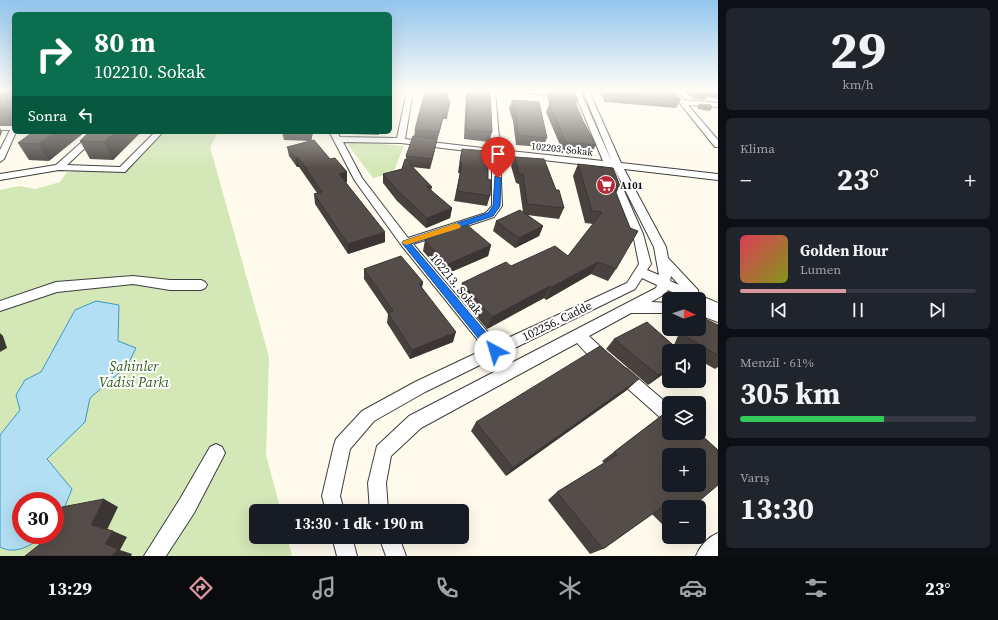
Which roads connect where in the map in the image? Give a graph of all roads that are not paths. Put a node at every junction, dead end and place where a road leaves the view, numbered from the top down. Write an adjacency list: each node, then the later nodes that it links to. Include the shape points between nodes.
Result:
1 (405, 117): 11 (street)
2 (494, 117): 13 (street)
3 (592, 117): 15 (street)
4 (695, 117): 12 (street)
5 (0, 128): 6 (street)
6 (12, 129)
7 (12, 133): 14 (street)
8 (96, 134): 16 (street)
9 (157, 134): 16 (street, via 122,170)
10 (335, 136): 11 (street, 102203. Sokak); 19 (street, 102213. Sokak, via 358,179)
11 (401, 141): 13 (street, 102203. Sokak)
12 (718, 145)
13 (496, 153): 15 (street, 102203. Sokak); 19 (street, via 497,206 490,215)
14 (0, 159)
15 (613, 165): 18 (street, 102203. Sokak); 20 (street, via 660,247); 21 (street, via 638,234 645,264)
16 (59, 167): 17 (street)
17 (0, 177)
18 (718, 177)
19 (406, 243): 31 (street, 102213. Sokak)
20 (662, 259): 23 (street); 26 (street)
21 (639, 274): 23 (street); 31 (street, 102256. Cadde, via 631,286)
22 (201, 285): 27 (street, via 170,285 133,280 64,286)
23 (663, 288): 24 (street); 25 (street); 29 (street, 102256. Cadde)
24 (668, 292)
25 (672, 292)
26 (691, 292)
27 (0, 306)
28 (662, 308): 29 (street)
29 (626, 310): 30 (street, 102256. Cadde)
30 (578, 335): 32 (street); 35 (street, 102256. Cadde, via 416,422 383,452 377,483)
31 (495, 351): 34 (street, 102256. Cadde, via 420,387 368,416 342,445 331,496)
32 (662, 409)
33 (216, 453): 39 (street, via 187,506)
34 (333, 504)
35 (378, 504)
36 (718, 543): 42 (street)
37 (344, 544): 40 (street)
38 (392, 544): 41 (street)
39 (154, 556)
40 (347, 556)
41 (396, 556)
42 (706, 556)

